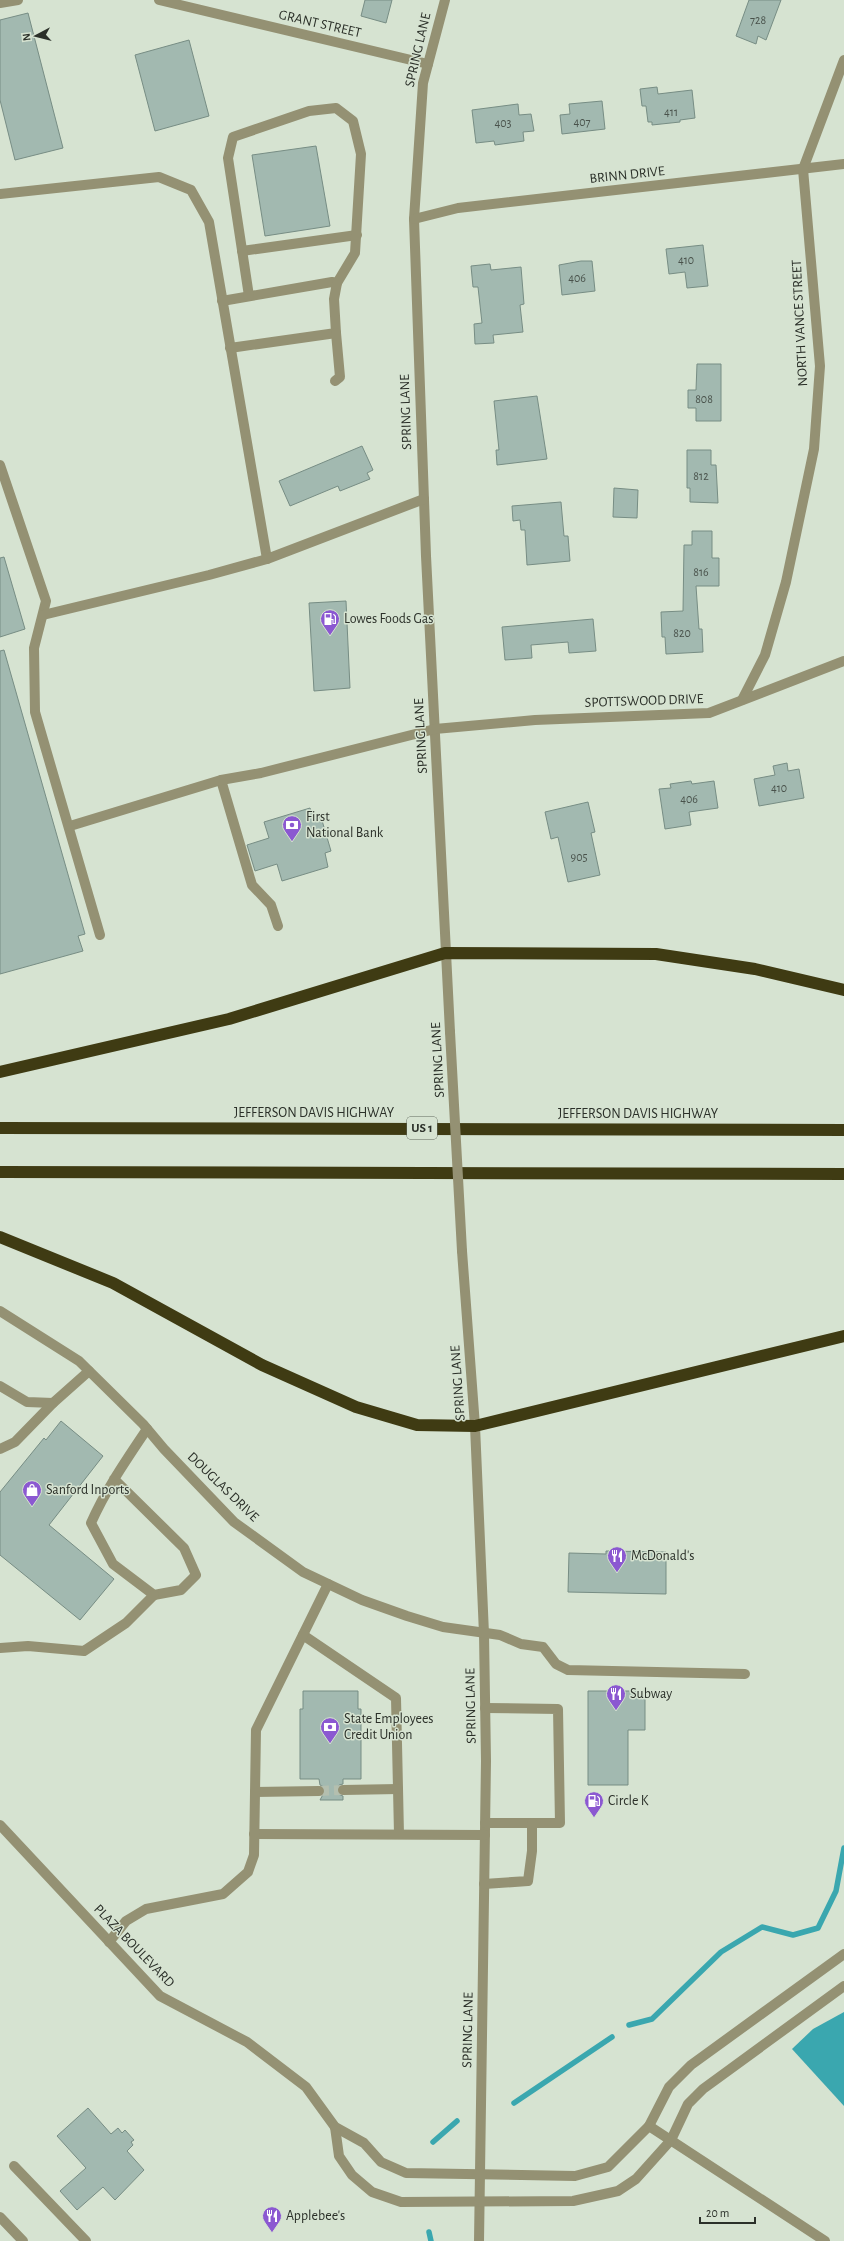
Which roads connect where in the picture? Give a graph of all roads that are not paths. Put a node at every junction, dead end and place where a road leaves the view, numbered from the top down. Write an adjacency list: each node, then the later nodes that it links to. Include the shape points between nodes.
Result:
1 (18, 0): 4 (street)
2 (159, 0): 6 (street, GRANT STREET)
3 (445, 0): 6 (street, SPRING LANE)
4 (0, 3)
5 (844, 60): 8 (street, NORTH VANCE STREET)
6 (428, 64): 10 (street, SPRING LANE, via 423,83)
7 (844, 164): 8 (street, BRINN DRIVE)
8 (803, 169): 10 (street, BRINN DRIVE, via 458,208); 24 (street, NORTH VANCE STREET, via 820,366 814,449 786,582 765,655)
9 (0, 194): 15 (street, via 159,177 191,190 209,222)
10 (414, 219): 20 (street, SPRING LANE)
11 (357, 235): 12 (street); 12 (street, via 361,154 353,121 336,108 309,111 233,138 228,158); 13 (street, via 355,253)
12 (242, 251): 14 (street)
13 (337, 283): 14 (street); 16 (street, via 334,299)
14 (249, 296): 15 (street)
15 (222, 301): 17 (street)
16 (336, 333): 17 (street); 18 (street, via 340,377)
17 (230, 348): 21 (street)
18 (335, 381)
19 (0, 465): 22 (street, via 46,601)
20 (424, 499): 21 (street); 25 (street, SPRING LANE)
21 (267, 559): 22 (street)
22 (43, 615): 27 (street, via 34,648 35,712)
23 (844, 661): 24 (street, SPOTTSWOOD DRIVE)
24 (742, 700): 25 (street, SPOTTSWOOD DRIVE, via 709,713 535,720)
25 (435, 729): 26 (street, SPOTTSWOOD DRIVE, via 261,773); 30 (street, SPRING LANE)
26 (221, 780): 27 (street, SPOTTSWOOD DRIVE); 28 (street, via 252,885 271,905)
27 (70, 826): 29 (street)
28 (278, 926)
29 (100, 935)
30 (445, 953): 31 (highway, via 656,954 755,969); 32 (highway, via 229,1019); 43 (street, SPRING LANE, bridge)
31 (844, 990)
32 (0, 1072)
33 (0, 1128): 34 (highway, JEFFERSON DAVIS HIGHWAY / US 1)
34 (844, 1130)
35 (0, 1172): 36 (highway)
36 (844, 1174)
37 (0, 1237): 43 (highway, via 113,1283 262,1365 356,1407 417,1425)
38 (0, 1311): 40 (street, DOUGLAS DRIVE, via 79,1361)
39 (844, 1336): 43 (highway)
40 (89, 1371): 42 (street); 44 (street, DOUGLAS DRIVE)
41 (0, 1386): 42 (street, via 27,1402)
42 (53, 1403): 45 (street, via 15,1442)
43 (475, 1426): 49 (street, SPRING LANE)
44 (147, 1429): 46 (street); 47 (street, DOUGLAS DRIVE, via 234,1522 303,1572)
45 (0, 1449)
46 (114, 1479): 48 (street, via 92,1523 113,1564); 48 (street, via 184,1548 196,1574 181,1590)
47 (328, 1584): 49 (street, DOUGLAS DRIVE, via 362,1600 407,1616 443,1627); 50 (street)
48 (154, 1595): 51 (street, via 126,1623 84,1651 28,1646)
49 (484, 1634): 52 (street, DOUGLAS DRIVE, via 500,1634 521,1644 543,1647 556,1664 568,1670); 53 (street, SPRING LANE)
50 (303, 1635): 54 (street, via 396,1698); 57 (street, via 256,1730)
51 (0, 1648)
52 (745, 1674)
53 (486, 1708): 58 (street, SPRING LANE); 59 (street, via 558,1709 560,1823)
54 (398, 1789): 55 (street); 62 (street)
55 (343, 1790)
56 (319, 1791): 57 (street)
57 (255, 1792): 61 (street)
58 (485, 1823): 59 (street); 63 (street, SPRING LANE)
59 (532, 1823): 64 (street, via 528,1882)
60 (0, 1826): 65 (street, PLAZA BOULEVARD)
61 (254, 1834): 62 (street); 65 (street, via 254,1855 248,1872 235,1886 223,1894 146,1909 126,1921)
62 (398, 1834): 63 (street)
63 (485, 1835): 64 (street, SPRING LANE)
64 (484, 1884): 72 (street, SPRING LANE)
65 (109, 1942): 69 (street, PLAZA BOULEVARD, via 160,1996 247,2042 306,2087)
66 (844, 1954): 68 (street, PLAZA BOULEVARD, via 691,2065 669,2087)
67 (844, 1986): 70 (street, PLAZA BOULEVARD, via 703,2089 688,2104)
68 (649, 2126): 70 (street); 72 (street, PLAZA BOULEVARD, via 608,2167 594,2172 575,2176)
69 (335, 2127): 72 (street, PLAZA BOULEVARD, via 364,2143 381,2162 406,2173); 73 (street, PLAZA BOULEVARD, via 339,2156 352,2175 372,2192 401,2202)
70 (671, 2140): 73 (street, PLAZA BOULEVARD, via 636,2179 618,2191 573,2201); 78 (street)
71 (14, 2166): 76 (street)
72 (480, 2175): 73 (street, SPRING LANE)
73 (479, 2203): 77 (street, SPRING LANE)
74 (0, 2217): 75 (street)
75 (23, 2241)
76 (86, 2241)
77 (479, 2241)
78 (825, 2241)

